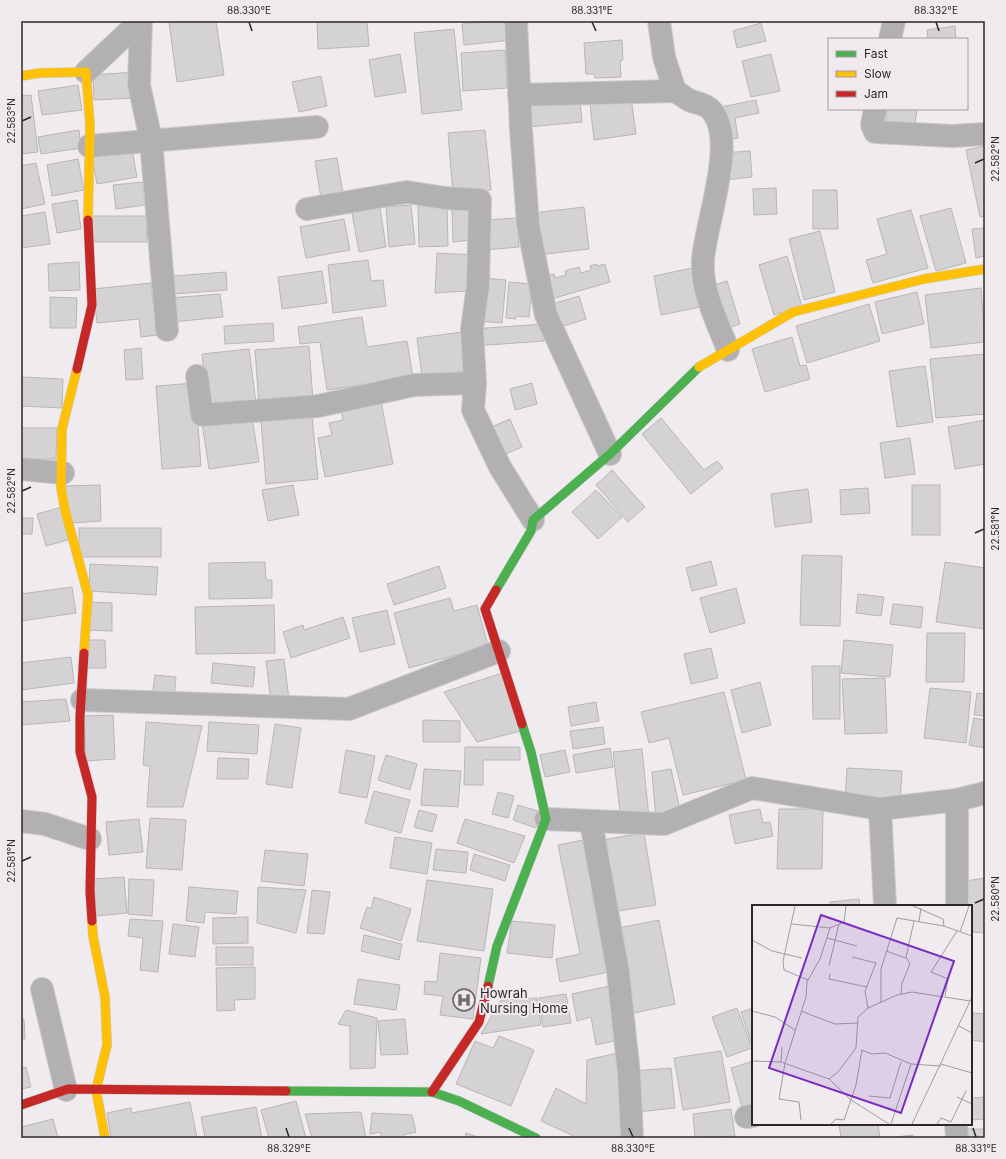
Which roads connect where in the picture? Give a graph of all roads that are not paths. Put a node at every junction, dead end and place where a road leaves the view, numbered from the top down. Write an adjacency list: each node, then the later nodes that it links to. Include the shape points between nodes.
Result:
1 (141, 21): 6 (street); 13 (street, via 139,85)
2 (516, 21): 9 (street)
3 (659, 21): 8 (street, via 664,57)
4 (894, 21): 5 (street)
5 (890, 38)
6 (86, 72): 7 (street, via 40,72); 14 (street)
7 (21, 76)
8 (675, 91): 9 (street); 18 (street, via 708,107 714,114 718,127 721,144 720,172 703,258 703,275)
9 (519, 95): 21 (street, via 528,225 546,314)
10 (875, 110): 12 (street, via 872,126 875,132 952,136)
11 (317, 127): 13 (street)
12 (985, 134)
13 (152, 140): 14 (street); 17 (street)
14 (89, 146): 23 (street, via 87,207 92,305 62,429)
15 (307, 209): 20 (street, via 407,192 480,200 478,285 472,329)
16 (985, 269): 18 (street, via 924,279 793,312)
17 (167, 330)
18 (728, 350): 21 (street, via 701,365)
19 (198, 376): 20 (street, via 202,415 318,406 414,385)
20 (475, 383): 24 (street, via 473,410 500,467)
21 (610, 454): 24 (street)
22 (21, 469): 23 (street)
23 (63, 473): 26 (street, via 65,510 88,595)
24 (533, 520): 25 (street, via 531,531 485,608)
25 (499, 651): 26 (street, via 349,709); 30 (street, via 531,752)
26 (82, 700): 33 (street, via 80,752 92,797)
27 (985, 794): 28 (street)
28 (957, 800): 29 (street); 35 (street)
29 (880, 809): 32 (street, via 752,788 664,824); 34 (street)
30 (546, 819): 32 (street); 39 (street, via 497,946 479,1022)
31 (21, 821): 33 (street, via 45,824)
32 (591, 822): 44 (street, via 618,972 629,1074)
33 (90, 839): 38 (street, via 90,892 94,936 105,997 107,1045)
34 (885, 905)
35 (958, 905)
36 (42, 989): 37 (street)
37 (66, 1090): 38 (street); 40 (street)
38 (96, 1090): 39 (street); 42 (street)
39 (432, 1092): 43 (street, via 459,1101)
40 (21, 1106)
41 (956, 1125): 45 (street)
42 (105, 1138)
43 (536, 1138)
44 (632, 1138)
45 (957, 1138)

